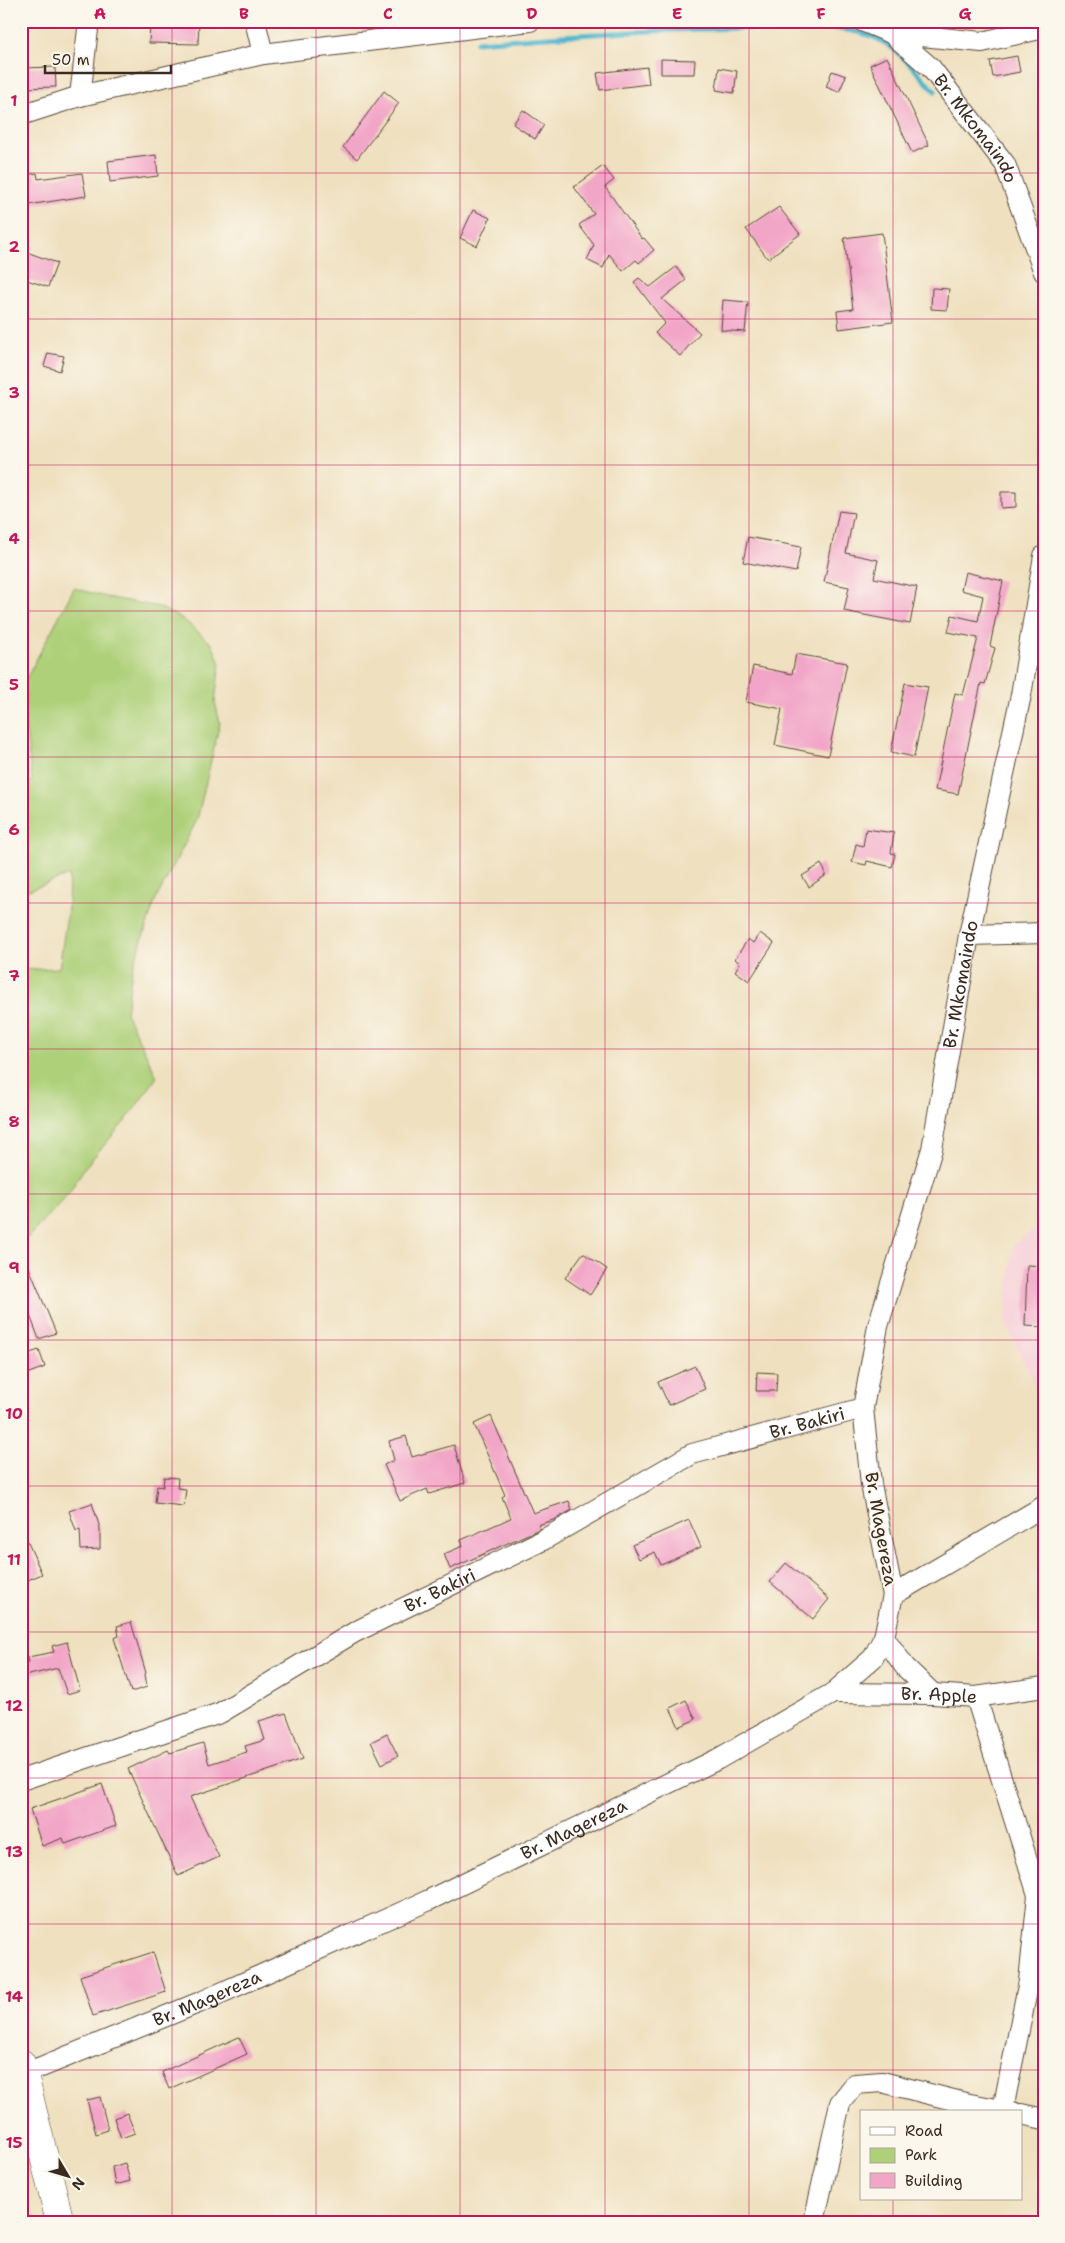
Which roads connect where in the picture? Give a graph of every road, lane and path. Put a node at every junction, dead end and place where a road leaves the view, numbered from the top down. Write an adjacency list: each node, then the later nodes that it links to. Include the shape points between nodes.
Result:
1 (89, 21): 8 (street)
2 (255, 21): 7 (street)
3 (530, 21): 7 (street)
4 (862, 21): 6 (street, Br. Mkomaindo)
5 (1044, 28): 6 (street, via 982,42)
6 (891, 33): 10 (street, Br. Mkomaindo, via 932,68 1004,164)
7 (263, 54): 8 (street)
8 (80, 96): 9 (street)
9 (21, 114)
10 (1044, 272)
11 (1044, 556): 13 (street, Br. Mkomaindo, via 1021,695)
12 (1044, 933): 13 (street)
13 (969, 935): 14 (street, Br. Mkomaindo, via 932,1149 878,1326)
14 (863, 1408): 16 (street, Br. Magereza, via 871,1484); 22 (street, Br. Bakiri, via 692,1454 543,1540 354,1632 220,1713)
15 (1044, 1506): 16 (street)
16 (893, 1595): 17 (street, Br. Magereza)
17 (884, 1637): 19 (street, Br. Magereza, via 873,1658); 20 (street, via 905,1667)
18 (1044, 1687): 21 (street, Br. Apple)
19 (833, 1693): 20 (street, Br. Apple); 24 (street, Br. Magereza, via 718,1759 427,1901 203,2001)
20 (933, 1694): 21 (street, Br. Apple)
21 (976, 1697): 23 (street)
22 (21, 1780)
23 (1041, 1894): 26 (street)
24 (23, 2069): 29 (highway)
25 (1002, 2110): 30 (street, via 882,2082 855,2084 840,2103)
26 (1012, 2110)
27 (1022, 2114): 28 (street)
28 (1044, 2119)
29 (60, 2222)
30 (814, 2222)

